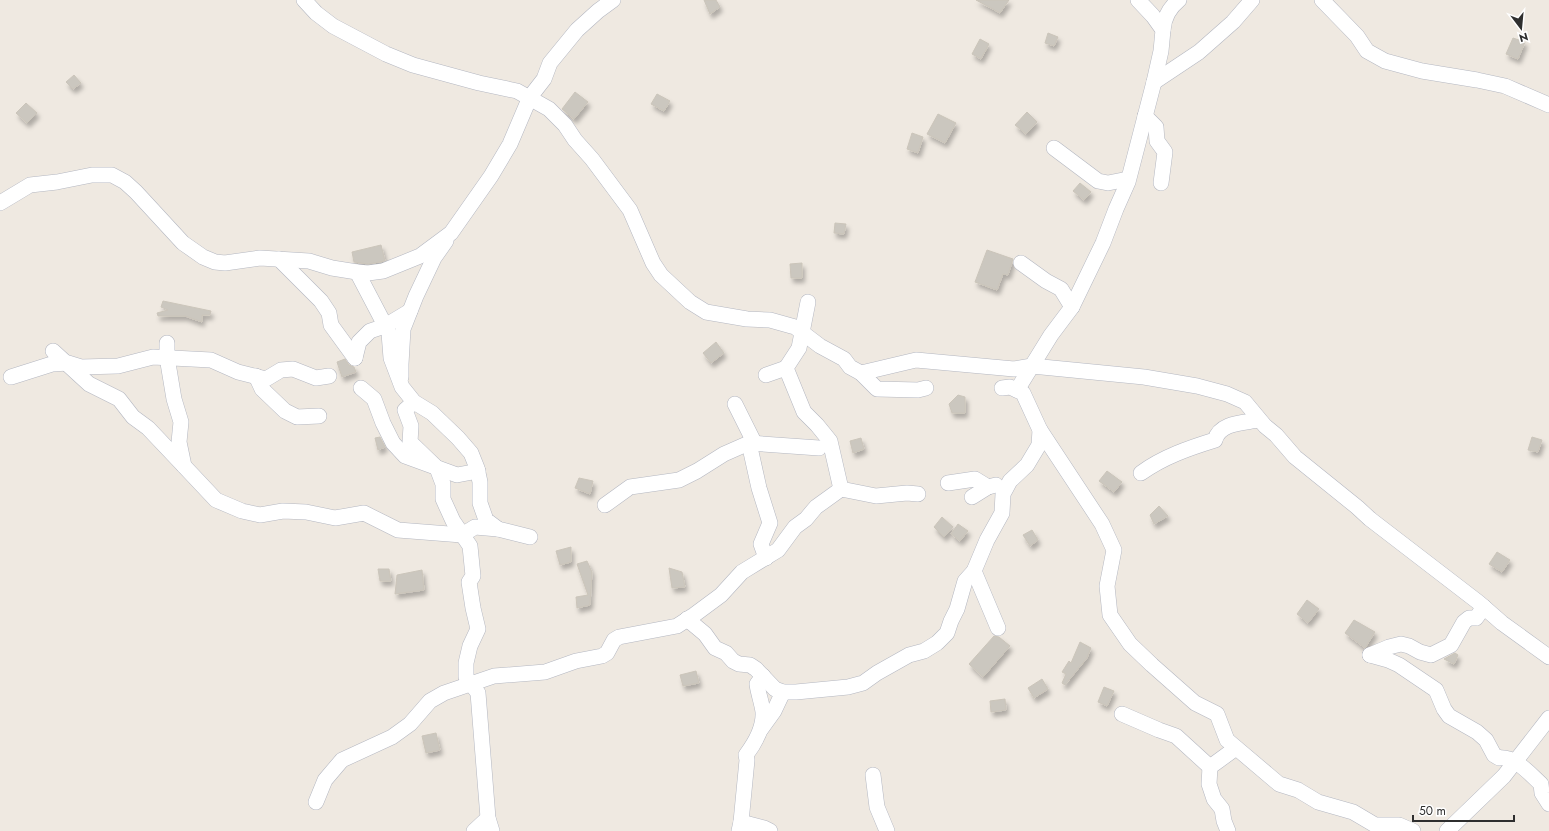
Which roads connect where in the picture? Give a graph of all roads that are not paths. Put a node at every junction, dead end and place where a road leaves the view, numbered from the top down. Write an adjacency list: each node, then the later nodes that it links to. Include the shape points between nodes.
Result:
1 (304, 0): 9 (street, via 333,26 386,54 414,65 517,91)
2 (613, 0): 9 (street, via 577,30 550,63 544,79)
3 (1138, 0): 7 (street)
4 (1179, 0): 7 (street, via 1172,6 1164,21)
5 (1252, 0): 8 (street, via 1233,22 1199,52)
6 (1322, 0): 10 (street, via 1357,36 1367,51 1386,62 1428,73 1505,86)
7 (1163, 30): 8 (street)
8 (1154, 82): 11 (street)
9 (530, 97): 16 (street, via 510,144); 24 (street, via 549,109 592,158 630,210 653,263 676,290 706,312 770,320 795,327)
10 (1549, 105)
11 (1145, 116): 13 (street); 14 (street, via 1156,127 1157,141 1165,152)
12 (1054, 148): 13 (street, via 1098,181 1108,183)
13 (1128, 179): 21 (street, via 1103,243)
14 (1161, 183)
15 (0, 203): 17 (street, via 30,185 92,175 112,175 136,192 183,243 204,257 225,263 260,258)
16 (451, 233): 19 (street, via 420,256 406,262 383,271); 22 (street, via 434,258)
17 (279, 259): 19 (street, via 309,261); 23 (street, via 321,301 329,313 331,325 355,358 359,342 370,331)
18 (1021, 263): 21 (street, via 1061,289)
19 (357, 272): 23 (street)
20 (808, 302): 24 (street)
21 (1072, 307): 28 (street)
22 (410, 311): 23 (street); 35 (street, via 403,329)
23 (385, 326): 35 (street, via 389,333 391,358)
24 (803, 333): 29 (street, via 799,348); 30 (street, via 844,359 850,367)
25 (53, 350): 27 (street)
26 (167, 350): 27 (street, via 118,366 81,367); 32 (street, via 211,360 238,372); 47 (street, via 174,399 181,422 180,442)
27 (68, 363): 34 (street, via 52,364); 47 (street, via 89,384 119,399 133,417 148,428)
28 (1032, 366): 30 (street, via 1014,368 916,360); 39 (street); 43 (street, via 1144,377 1196,386 1227,394 1245,402)
29 (786, 368): 31 (street); 54 (street, via 804,412 830,441)
30 (867, 372): 37 (street, via 887,382 892,390)
31 (766, 375)
32 (256, 376): 33 (street, via 266,379 281,370 293,370 316,378); 42 (street, via 262,389 285,411 297,417)
33 (329, 376)
34 (11, 377)
35 (402, 387): 40 (street)
36 (361, 388): 48 (street, via 374,399 393,443 404,456)
37 (926, 388)
38 (1002, 388): 39 (street, via 1010,387)
39 (1017, 390): 44 (street, via 1023,394)
40 (414, 402): 48 (street, via 405,410 411,426 410,442); 49 (street, via 432,414 458,438 470,453)
41 (736, 404): 45 (street)
42 (319, 416)
43 (1259, 420): 50 (street, via 1228,425 1217,433 1215,440 1193,446); 63 (street, via 1295,457)
44 (1040, 430): 51 (street, via 1039,445 1027,465); 73 (street, via 1102,524 1114,550 1107,586 1110,615 1130,644 1152,665 1195,703 1217,714 1227,740)
45 (752, 444): 46 (street); 57 (street, via 724,454 680,480 630,488); 61 (street, via 758,488 770,523 761,544)
46 (819, 448)
47 (184, 466): 59 (street, via 216,500 242,511 260,515 306,512 335,518 364,513 398,530)
48 (437, 468): 49 (street, via 457,475); 59 (street, via 443,484 443,499)
49 (478, 471): 58 (street, via 480,503 486,520)
50 (1141, 472)
51 (1010, 481): 53 (street); 62 (street, via 1003,494 1002,513)
52 (948, 483): 53 (street, via 975,479)
53 (988, 487): 56 (street)
54 (841, 490): 55 (street, via 876,496); 61 (street, via 794,527 778,550)
55 (918, 494)
56 (972, 497)
57 (605, 505)
58 (498, 529): 59 (street, via 475,527); 60 (street)
59 (462, 535): 68 (street, via 470,546 473,576 469,582 478,629 466,663 466,677)
60 (530, 537)
61 (766, 558): 64 (street, via 742,572 721,595)
62 (974, 571): 65 (street); 69 (street, via 965,581 947,633 937,643 924,651 909,655 863,683 848,687)
63 (1484, 607): 66 (street); 74 (street, via 1476,618 1469,618 1464,622 1451,645 1431,655 1401,644 1370,655 1399,665 1436,690 1449,716 1477,732 1486,740 1494,755)
64 (687, 619): 67 (street, via 706,634 715,648 739,664 750,665); 68 (street, via 677,626 619,637 602,656 576,661 545,672 494,676)
65 (998, 628)
66 (1549, 657)
67 (763, 676): 69 (street, via 775,689); 72 (street, via 757,684 763,712)
68 (471, 685): 77 (street, via 444,693 430,701 410,724 392,737 342,760 325,780); 79 (street, via 478,693)
69 (783, 692): 72 (street)
70 (1122, 714): 75 (street, via 1176,736)
71 (1549, 718): 74 (street)
72 (761, 729): 80 (street, via 746,755)
73 (1236, 748): 75 (street); 85 (street, via 1279,784 1298,790 1318,802 1353,812 1375,825 1399,825)
74 (1515, 762): 78 (street, via 1541,784 1542,793); 86 (street)
75 (1210, 767): 84 (street, via 1209,784 1214,799 1222,810)
76 (873, 775): 83 (street, via 877,807)
77 (316, 802)
78 (1549, 804)
79 (490, 825): 81 (street)
80 (740, 827): 82 (street, via 764,828)
81 (474, 831)
82 (770, 831)
83 (887, 831)
84 (1228, 831)
85 (1413, 831)
86 (1447, 831)

